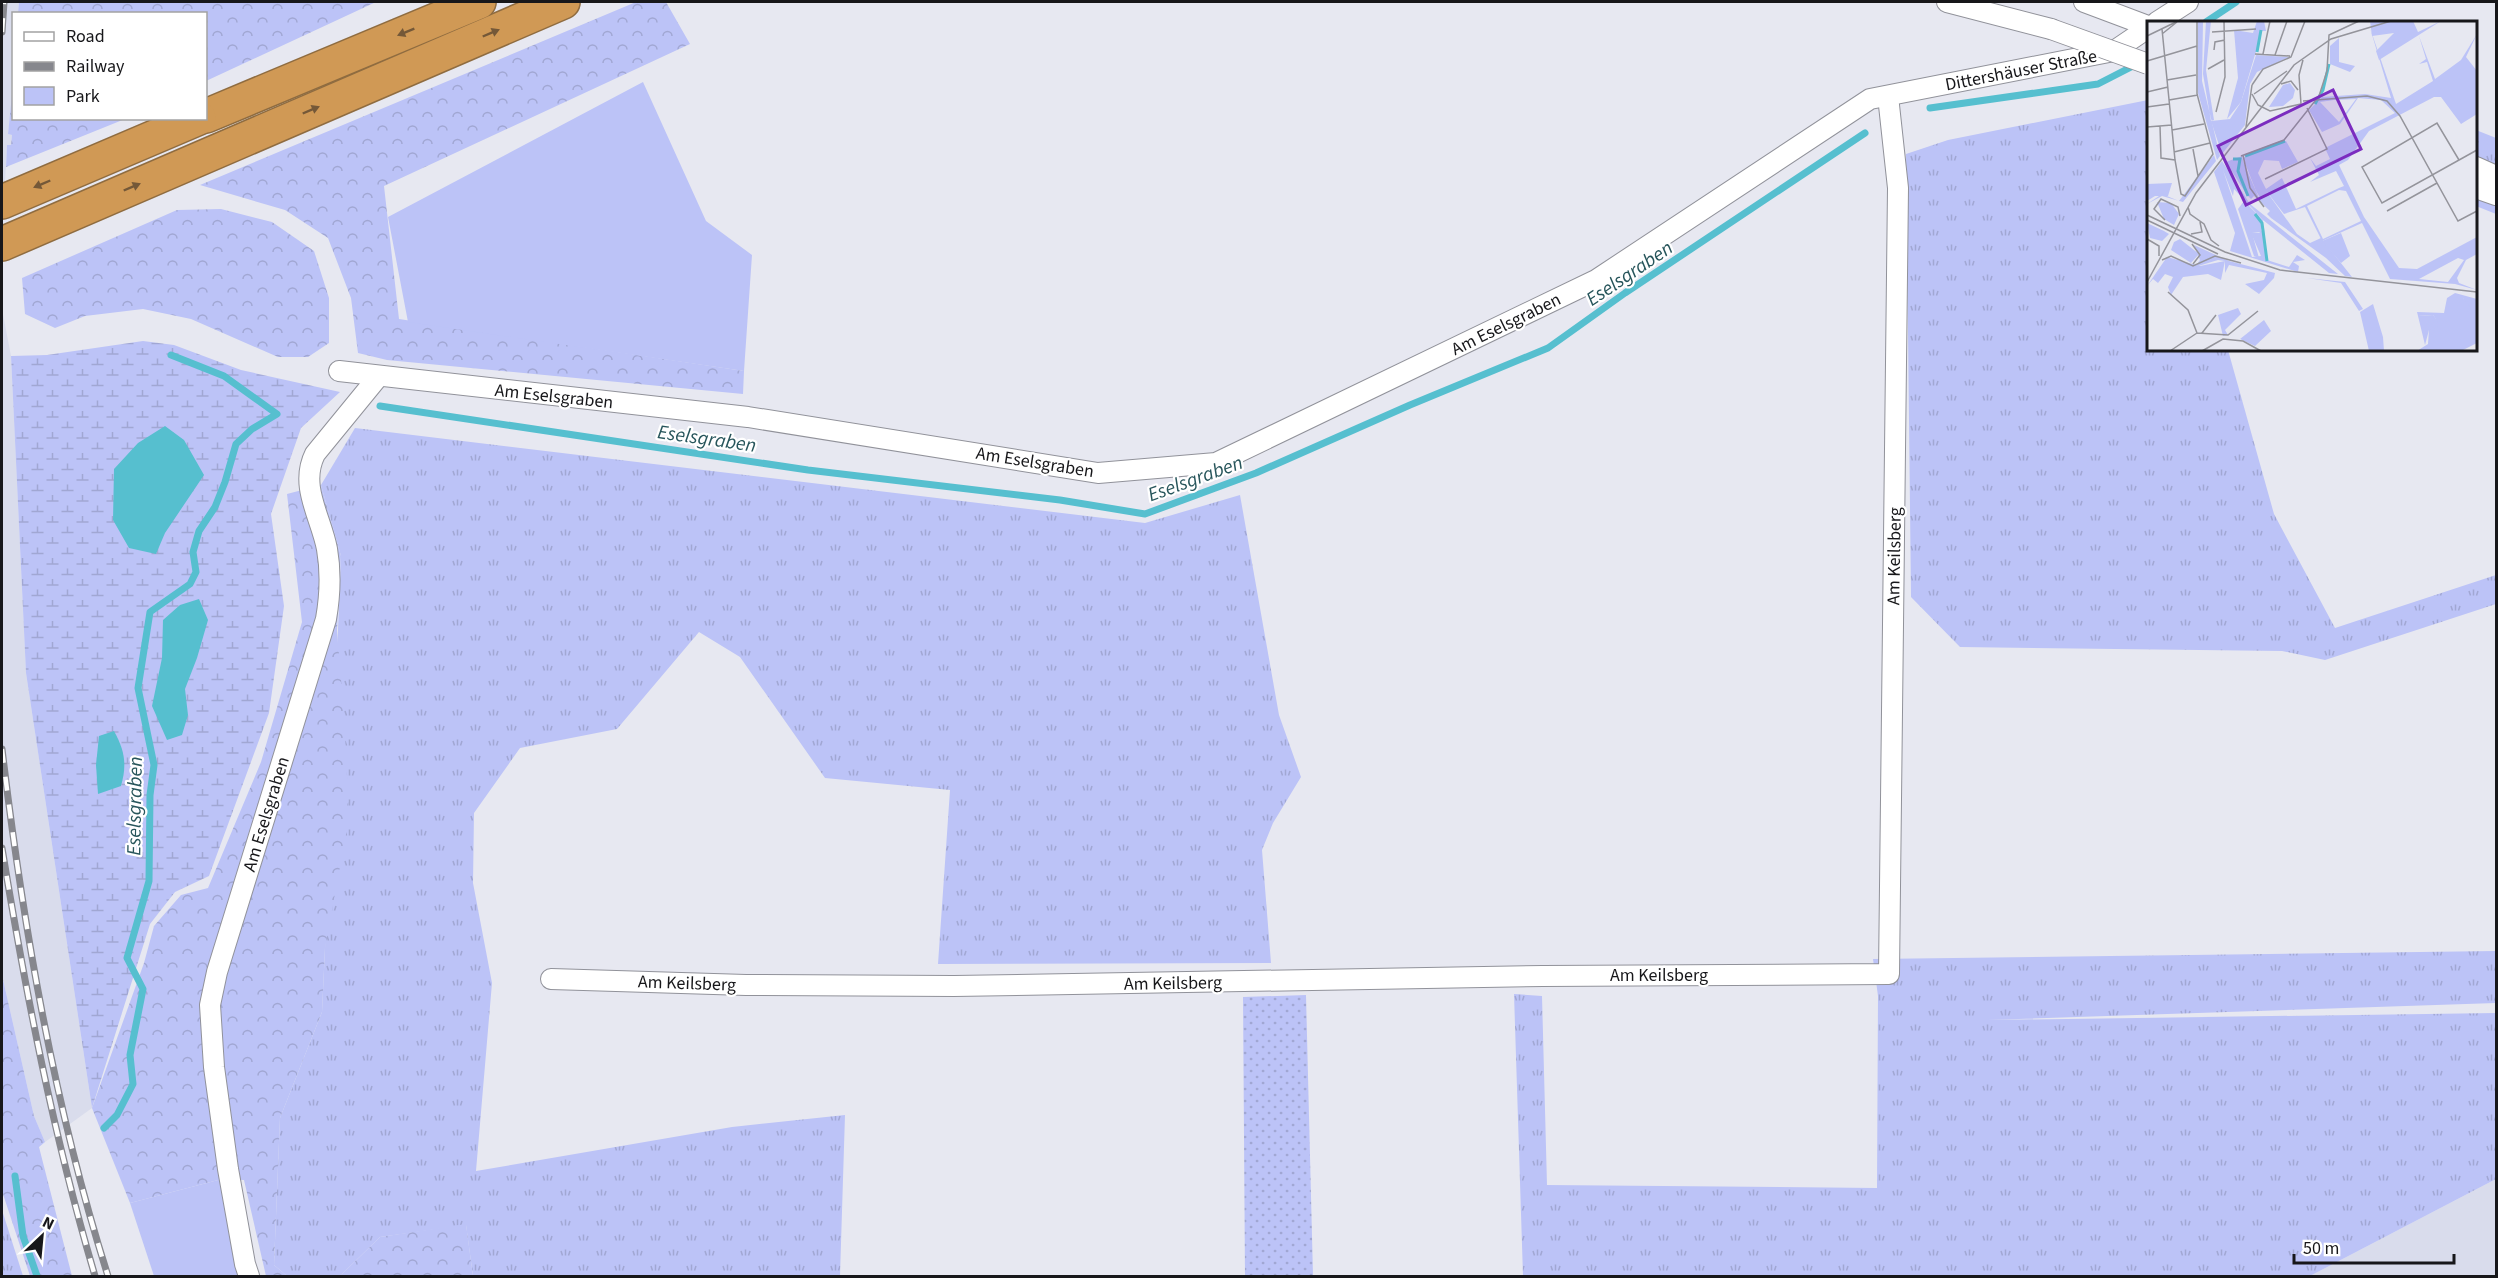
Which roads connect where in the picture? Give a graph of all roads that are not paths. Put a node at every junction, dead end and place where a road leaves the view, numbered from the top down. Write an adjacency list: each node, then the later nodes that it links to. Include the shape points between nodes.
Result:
1 (479, 2): 11 (highway, one-way to 11)
2 (563, 2): 18 (highway, one-way to 2)
3 (1947, 2): 9 (street, bridge, via 2051,29)
4 (2188, 2): 6 (street)
5 (2087, 3): 7 (street)
6 (2159, 21)
7 (2147, 27)
8 (2147, 28): 10 (street, Dittershäuser Straße, via 2114,51)
9 (2147, 64)
10 (1888, 96): 20 (street, Am Eselsgraben, via 1870,99 1854,108 1596,280 1216,463 1098,473 748,417); 21 (street, Am Keilsberg, via 1898,188 1889,974 954,986)
11 (207, 116)
12 (194, 120): 17 (highway, one-way to 17)
13 (2477, 168): 14 (street)
14 (2496, 176)
15 (2477, 189): 16 (street)
16 (2496, 195)
17 (2, 202)
18 (2, 243)
19 (339, 371): 20 (street, Am Eselsgraben)
20 (378, 377): 22 (street, Am Eselsgraben, via 309,466 308,482 327,549 330,594 326,619 210,1005 228,1170)
21 (552, 979)
22 (249, 1276)

